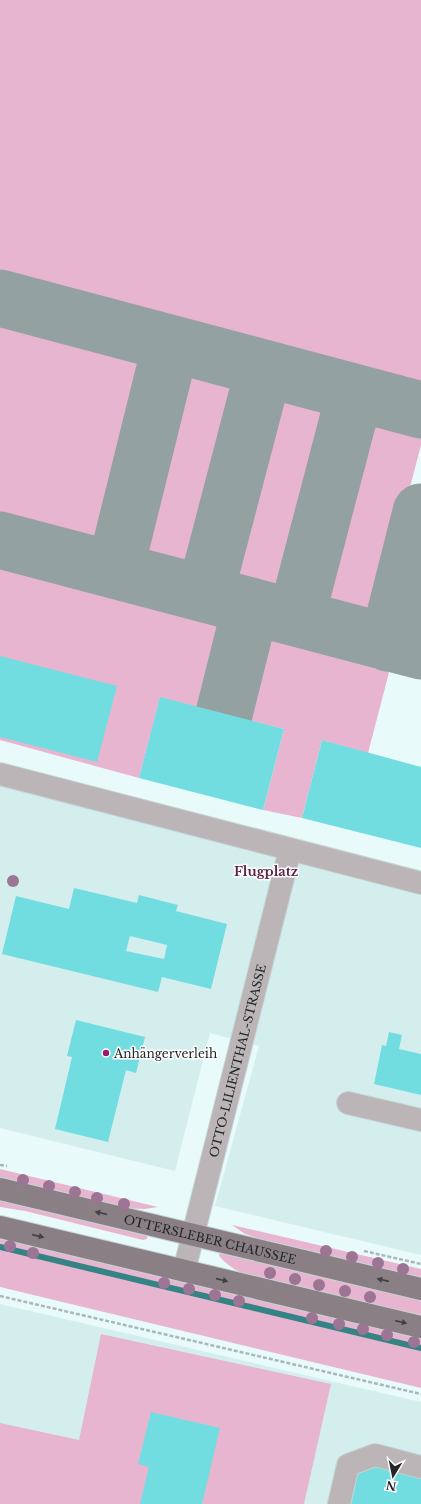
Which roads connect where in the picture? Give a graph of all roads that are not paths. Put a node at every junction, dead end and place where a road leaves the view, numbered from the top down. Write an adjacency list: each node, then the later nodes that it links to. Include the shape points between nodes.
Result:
1 (0, 774): 2 (street)
2 (290, 850): 3 (street); 8 (street, OTTO-LILIENTHAL-STRASSE)
3 (421, 883)
4 (348, 1103): 5 (street)
5 (421, 1120)
6 (0, 1189): 8 (main road, OTTERSLEBER CHAUSSEE, one-way to 6)
7 (0, 1227): 9 (main road, one-way to 9)
8 (194, 1235): 9 (street, OTTO-LILIENTHAL-STRASSE); 10 (main road, OTTERSLEBER CHAUSSEE, one-way to 8)
9 (184, 1271): 11 (main road, one-way to 11)
10 (421, 1289)
11 (421, 1327)
12 (421, 1467): 13 (street, via 375,1455 348,1465)
13 (339, 1504)

